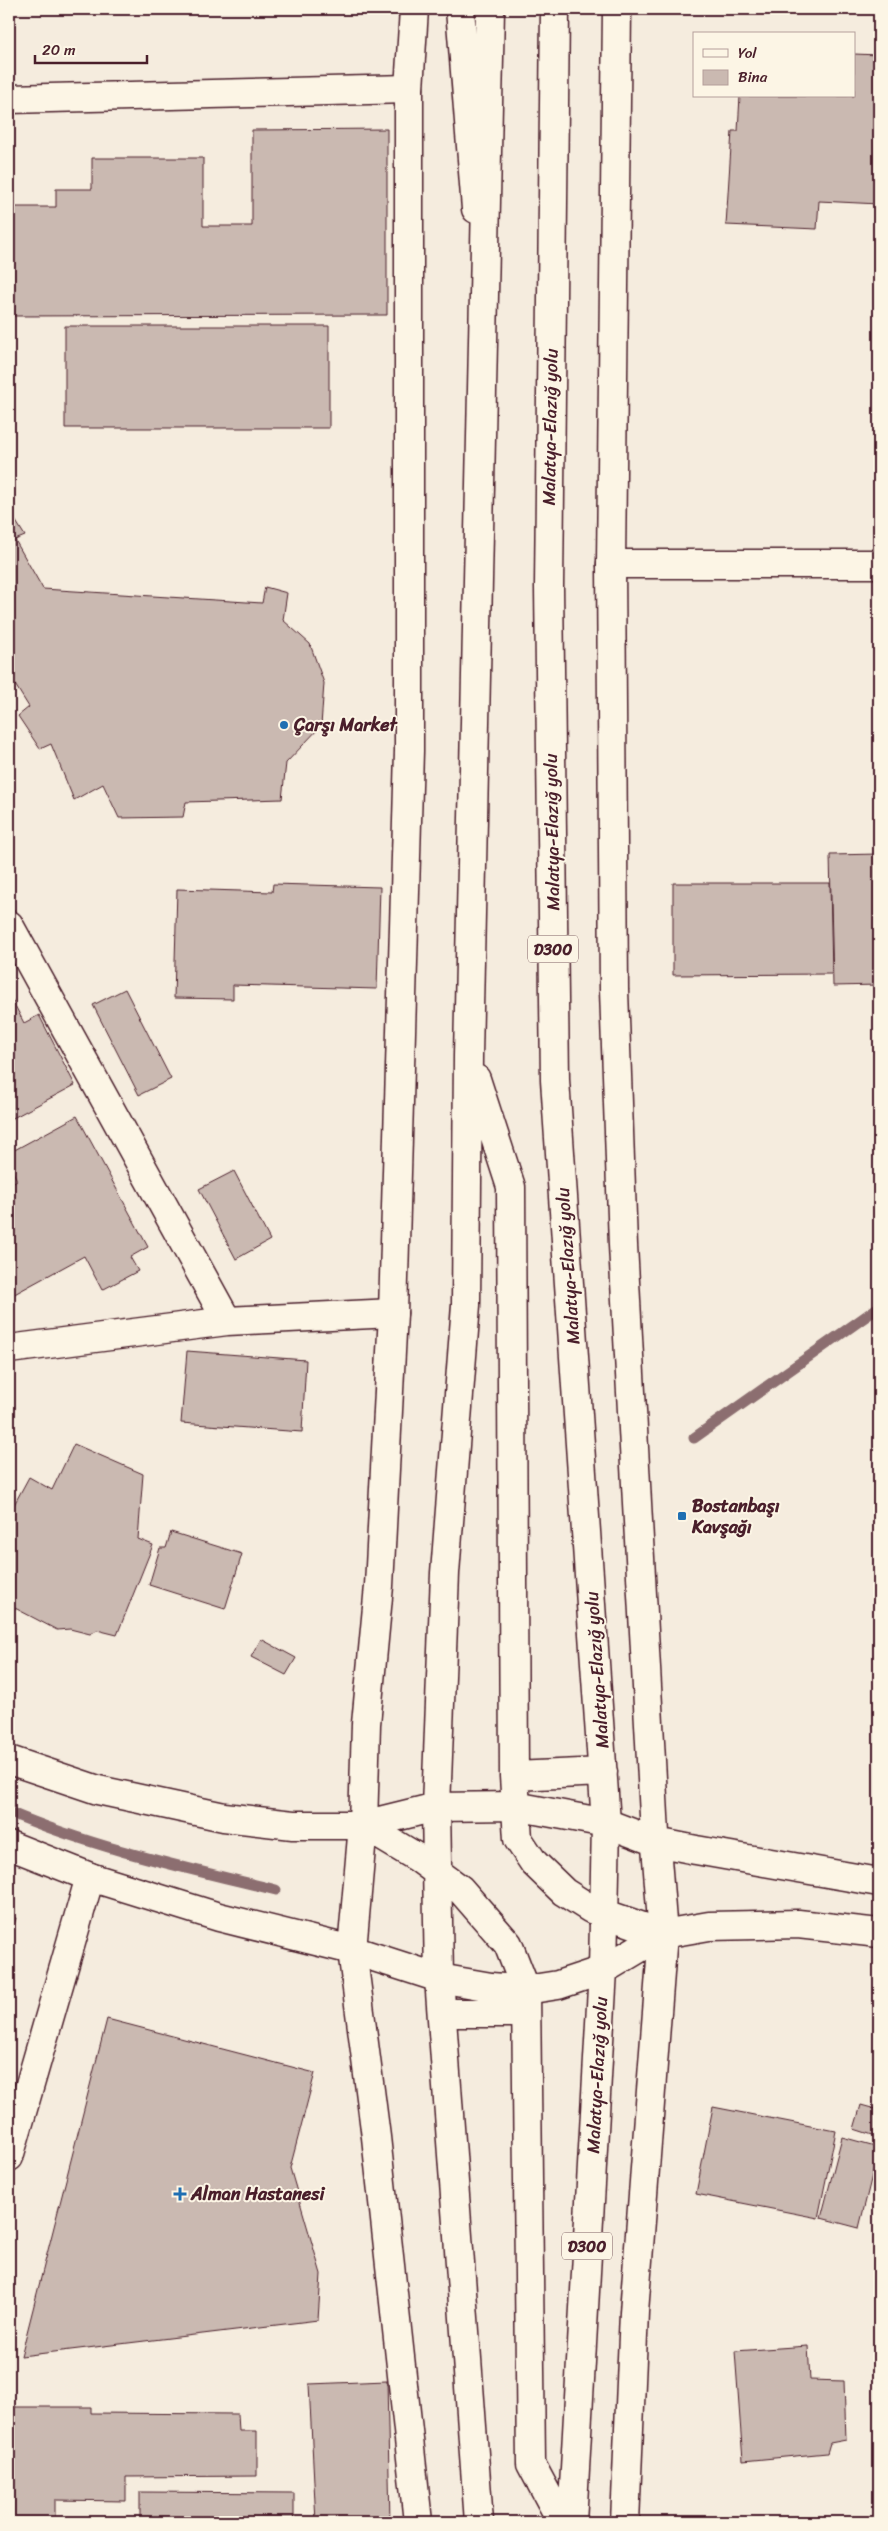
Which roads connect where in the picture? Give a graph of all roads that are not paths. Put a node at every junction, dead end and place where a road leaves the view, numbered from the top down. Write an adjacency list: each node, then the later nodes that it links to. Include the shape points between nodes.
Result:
1 (414, 9): 6 (main road)
2 (460, 9): 8 (main road)
3 (490, 9): 8 (main road)
4 (555, 9): 17 (main road, Malatya-Elazığ yolu / D300, via 549,587 555,1080)
5 (617, 9): 9 (main road)
6 (409, 88): 7 (main road); 13 (main road, via 408,751)
7 (9, 99)
8 (485, 324): 12 (main road)
9 (611, 564): 10 (main road); 23 (main road, via 614,990 623,1245)
10 (879, 564)
11 (9, 925): 14 (main road)
12 (468, 1056): 18 (main road, via 511,1187); 20 (main road, via 466,1305 445,1573)
13 (393, 1313): 14 (main road); 22 (main road, via 379,1576 366,1724)
14 (227, 1321): 15 (main road)
15 (9, 1349)
16 (9, 1760): 22 (main road, via 98,1790 224,1816 293,1825)
17 (603, 1772): 18 (main road); 21 (main road, Malatya-Elazığ yolu / D300)
18 (514, 1776): 19 (main road)
19 (515, 1806): 20 (main road); 21 (main road); 28 (main road, via 518,1839 534,1863 564,1892 591,1910)
20 (436, 1807): 22 (main road); 25 (main road)
21 (606, 1823): 23 (main road); 28 (main road, Malatya-Elazığ yolu / D300)
22 (364, 1825): 25 (main road); 31 (main road)
23 (656, 1842): 27 (main road); 30 (main road)
24 (9, 1845): 26 (main road)
25 (437, 1872): 33 (main road); 34 (main road, via 460,1889 508,1944)
26 (90, 1877): 31 (main road, via 220,1917); 36 (main road)
27 (879, 1882)
28 (605, 1914): 30 (main road); 32 (main road, Malatya-Elazığ yolu / D300)
29 (879, 1933): 30 (main road, via 798,1924 709,1926)
30 (663, 1934): 32 (main road); 41 (main road, via 634,2312)
31 (352, 1950): 33 (main road); 37 (main road)
32 (603, 1970): 34 (main road, via 558,1985); 40 (main road, Malatya-Elazığ yolu / D300)
33 (440, 1978): 34 (main road); 35 (main road)
34 (526, 2002): 35 (main road); 39 (main road, via 531,2464)
35 (442, 2013): 38 (main road)
36 (9, 2157)
37 (418, 2522)
38 (479, 2522)
39 (562, 2522)
40 (572, 2522)
41 (625, 2522)

